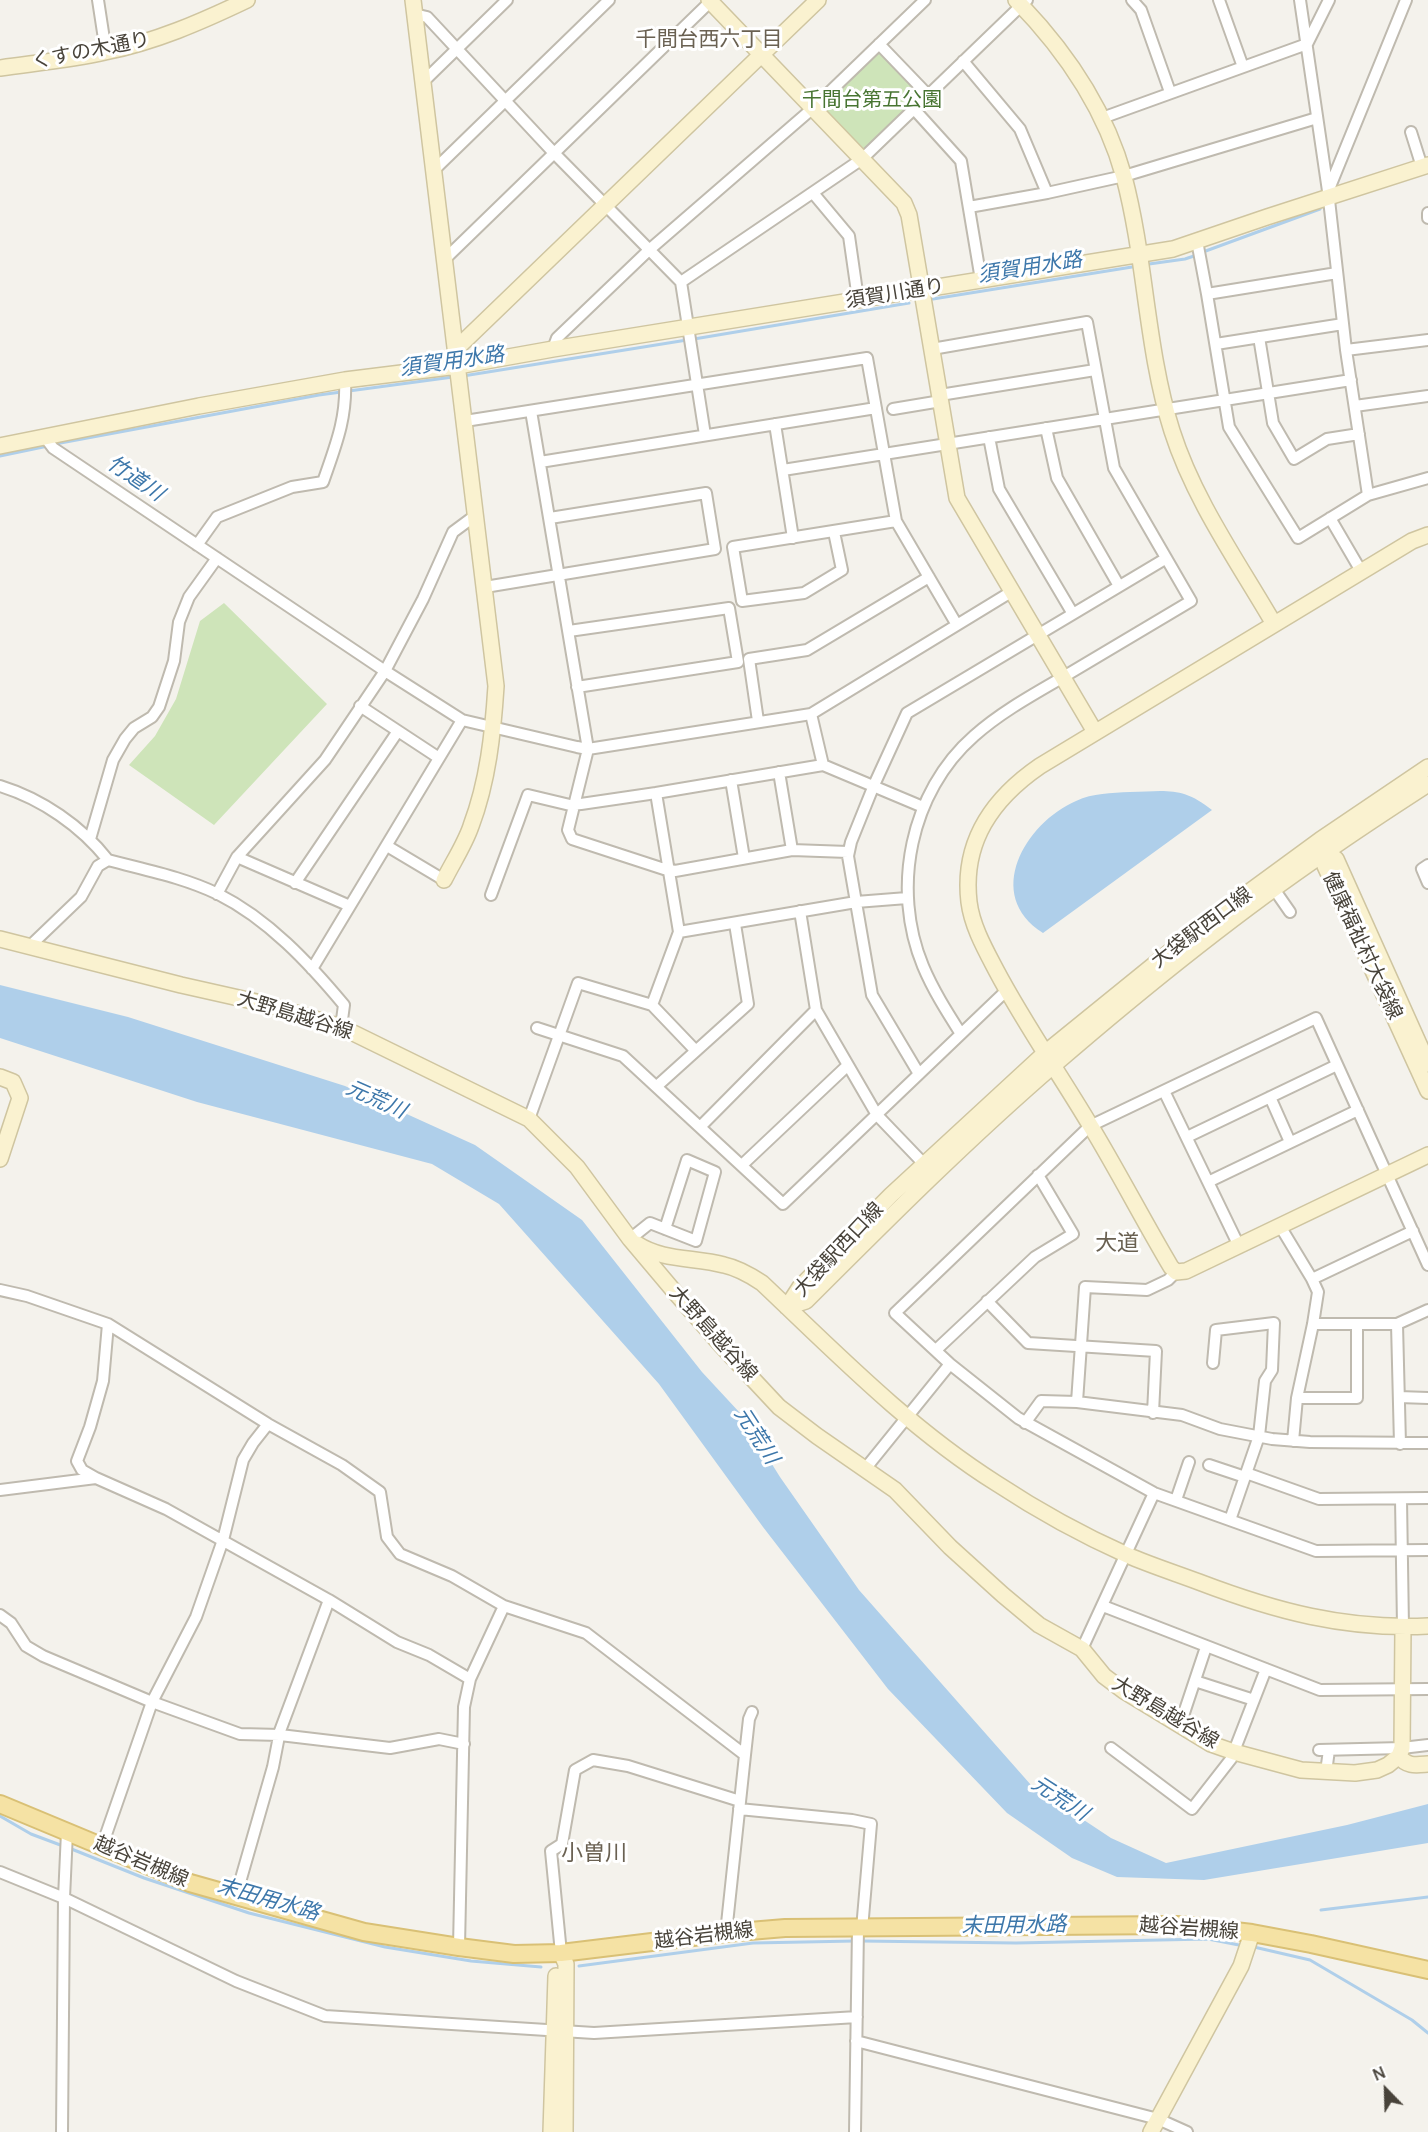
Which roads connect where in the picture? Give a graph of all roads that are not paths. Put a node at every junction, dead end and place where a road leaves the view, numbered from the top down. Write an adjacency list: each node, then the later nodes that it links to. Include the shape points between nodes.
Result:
1 (98, 0): 18 (street)
2 (247, 0): 18 (street, くすの木通り, via 188,27)
3 (507, 0): 17 (street)
4 (609, 0): 26 (street)
5 (711, 0): 19 (street); 32 (street)
6 (818, 0): 19 (street)
7 (925, 0): 15 (street)
8 (1132, 0): 24 (street, via 1141,10)
9 (1220, 0): 21 (street)
10 (1300, 0): 16 (street)
11 (1329, 0): 16 (street)
12 (1406, 0): 39 (street)
13 (1021, 2): 20 (street); 29 (street, via 1076,72)
14 (413, 7): 17 (street, via 428,17); 23 (street)
15 (879, 44): 25 (street); 27 (street)
16 (1306, 44): 21 (street); 30 (street)
17 (457, 49): 23 (street); 26 (street)
18 (106, 52): 22 (street, くすの木通り)
19 (762, 54): 27 (street); 40 (street)
20 (963, 61): 25 (street); 38 (street, via 1020,129)
21 (1243, 67): 24 (street)
22 (0, 68)
23 (423, 82): 35 (street)
24 (1170, 92): 29 (street)
25 (928, 95): 28 (street)
26 (505, 101): 32 (street); 35 (street)
27 (813, 108): 33 (street); 43 (street)
28 (914, 109): 33 (street); 41 (street, via 961,161)
29 (1102, 118): 36 (street)
30 (1317, 118): 36 (street); 39 (street)
31 (1411, 132): 34 (street)
32 (554, 153): 40 (street); 45 (street)
33 (862, 159): 37 (street); 49 (street, via 904,203)
34 (1425, 166): 39 (street, 須賀川通り)
35 (434, 170): 45 (street)
36 (1124, 176): 38 (street); 44 (street)
37 (813, 194): 48 (street); 51 (street, via 849,236)
38 (1047, 194): 41 (street)
39 (1329, 194): 42 (street, 須賀川通り); 46 (street)
40 (605, 205): 43 (street); 57 (street)
41 (969, 207): 47 (street)
42 (1197, 241): 44 (street, 須賀川通り); 50 (street)
43 (649, 250): 48 (street); 58 (street, via 557,338)
44 (1139, 255): 47 (street, 須賀川通り); 73 (street)
45 (445, 259): 57 (street)
46 (1336, 273): 50 (street); 52 (street)
47 (981, 280): 49 (street, 須賀川通り)
48 (681, 282): 53 (street)
49 (921, 290): 51 (street, 須賀川通り); 59 (street)
50 (1207, 294): 56 (street)
51 (858, 299): 53 (street, 須賀川通り)
52 (1343, 324): 54 (street); 60 (street)
53 (688, 327): 58 (street, 須賀川通り); 65 (street)
54 (1259, 338): 56 (street); 66 (street)
55 (1428, 340): 60 (street)
56 (1216, 344): 69 (street)
57 (456, 349): 61 (street)
58 (553, 349): 61 (street, 須賀川通り)
59 (932, 349): 62 (street, via 1088,322); 68 (street)
60 (1346, 350): 64 (street)
61 (458, 366): 63 (street, 須賀川通り); 76 (street)
62 (1095, 370): 68 (street); 75 (street)
63 (345, 380): 81 (street, 須賀川通り); 97 (street, via 343,424 323,482 292,487 217,517)
64 (1350, 380): 66 (street); 70 (street)
65 (698, 385): 71 (street, via 867,358); 74 (street); 80 (street)
66 (1268, 392): 69 (street); 79 (street, via 1273,423 1294,459 1327,439)
67 (1428, 396): 70 (street)
68 (940, 398): 72 (street); 83 (street)
69 (1224, 399): 73 (street); 92 (street, via 1229,427 1298,538)
70 (1354, 406): 79 (street)
71 (876, 408): 77 (street); 85 (street)
72 (893, 409)
73 (1166, 409): 75 (street); 107 (street, via 1196,490)
74 (531, 411): 76 (street); 86 (street)
75 (1104, 419): 78 (street); 99 (street, via 1114,468)
76 (465, 421): 90 (street)
77 (775, 424): 80 (street); 87 (street)
78 (1046, 428): 82 (street); 103 (street, via 1057,478)
79 (1359, 434): 89 (street)
80 (705, 435): 86 (street)
81 (44, 436): 84 (street, 須賀川通り); 97 (street, via 52,448)
82 (989, 437): 83 (street); 106 (street, via 999,489)
83 (948, 444): 85 (street); 105 (street, via 959,505)
84 (0, 446)
85 (884, 454): 87 (street); 93 (street)
86 (540, 462): 91 (street)
87 (783, 470): 96 (street)
88 (1428, 478): 89 (street)
89 (1368, 495): 92 (street)
90 (476, 515): 104 (street); 111 (street, via 453,532)
91 (550, 518): 101 (street); 101 (street, via 706,493 715,549)
92 (1330, 518): 100 (street)
93 (896, 521): 94 (street); 102 (street)
94 (834, 532): 96 (street); 96 (street, via 842,570 804,593 742,601 733,548)
95 (1428, 535): 100 (street)
96 (793, 538)
97 (197, 545): 98 (street)
98 (216, 558): 111 (street); 133 (street, via 189,597 179,622 174,661 159,707 152,717 134,728 113,760)
99 (1166, 559): 103 (street); 112 (street, via 1191,601)
100 (1361, 571): 107 (street)
101 (559, 576): 104 (street); 109 (street)
102 (929, 577): 108 (street); 117 (street, via 807,650 749,659)
103 (1119, 586): 106 (street)
104 (485, 587): 118 (street, via 496,686)
105 (1011, 592): 108 (street); 110 (street)
106 (1073, 614): 110 (street)
107 (1274, 624): 120 (street)
108 (957, 625): 115 (street)
109 (569, 632): 113 (street); 113 (street, via 729,608 738,662)
110 (1038, 635): 112 (street); 128 (street, via 907,713)
111 (384, 671): 114 (street); 116 (street)
112 (1063, 677): 120 (street); 132 (street, via 975,735 941,775)
113 (577, 687): 121 (street)
114 (360, 706): 119 (street); 138 (street, via 325,760)
115 (811, 714): 117 (street); 123 (street)
116 (462, 720): 118 (street); 122 (street)
117 (758, 721): 121 (street)
118 (494, 728): 121 (street); 143 (street, via 487,772 471,827)
119 (398, 731): 122 (street); 145 (street)
120 (1095, 732): 159 (street, via 1016,782 980,828 972,851 969,904 975,928)
121 (588, 749): 131 (street)
122 (439, 758): 134 (street)
123 (824, 765): 125 (street); 128 (street)
124 (1428, 767): 135 (street, 大袋駅西口線)
125 (779, 772): 126 (street); 136 (street)
126 (730, 780): 130 (street); 139 (street)
127 (1428, 783): 135 (street, 大袋駅西口線)
128 (874, 785): 132 (street); 137 (street)
129 (0, 786): 133 (street, via 53,810)
130 (656, 793): 131 (street); 142 (street)
131 (575, 805): 142 (street, via 568,830 572,839); 148 (street, via 528,795)
132 (923, 807): 149 (street, via 912,843)
133 (90, 839): 140 (street)
134 (387, 846): 143 (street); 151 (street)
135 (1322, 846): 146 (street, 大袋駅西口線); 167 (street, 大袋駅西口線, via 1193,933); 168 (street, 健康福祉村大袋線, via 1336,859); 175 (street, 健康福祉村大袋線, via 1324,866)
136 (792, 850): 137 (street); 139 (street)
137 (848, 852): 150 (street)
138 (237, 857): 145 (street); 147 (street)
139 (744, 858): 142 (street)
140 (108, 861): 147 (street, via 186,881); 157 (street, via 98,866 81,897)
141 (1428, 865): 144 (street, via 1422,869)
142 (669, 870): 155 (street)
143 (444, 880)
144 (1428, 882)
145 (296, 884): 151 (street)
146 (1274, 890): 153 (street); 167 (street, 大袋駅西口線)
147 (217, 894): 158 (street, via 283,939)
148 (491, 895)
149 (907, 898): 150 (street); 164 (street, via 923,968)
150 (856, 902): 152 (street); 171 (street, via 872,995)
151 (350, 906): 158 (street)
152 (800, 911): 154 (street); 161 (street)
153 (1290, 912)
154 (735, 924): 155 (street); 166 (street, via 748,1005)
155 (679, 932): 160 (street)
156 (0, 939): 157 (street, 大野島越谷線)
157 (31, 945): 162 (street, 大野島越谷線, via 270,1005)
158 (312, 969): 162 (street, via 344,1005)
159 (1006, 990): 164 (street); 167 (street)
160 (652, 1005): 165 (street, via 578,983); 166 (street)
161 (816, 1010): 170 (street); 181 (street)
162 (341, 1027): 179 (street, 大野島越谷線)
163 (537, 1028): 165 (street)
164 (961, 1034): 171 (street)
165 (558, 1035): 173 (street, via 623,1056); 179 (street)
166 (696, 1051): 173 (street)
167 (1049, 1059): 180 (street); 186 (street, 大袋駅西口線); 201 (street, 大袋駅西口線, via 806,1301)
168 (1428, 1064)
169 (1337, 1065): 174 (street, via 1316,1018); 176 (street); 177 (street)
170 (847, 1066): 178 (street); 187 (street)
171 (919, 1074): 178 (street)
172 (0, 1077): 185 (street, via 13,1082 20,1098)
173 (657, 1086): 181 (street)
174 (1164, 1091): 180 (street); 182 (street)
175 (1428, 1091)
176 (1270, 1097): 182 (street); 183 (street)
177 (1358, 1110): 183 (street); 189 (street)
178 (877, 1115): 186 (street); 187 (street, via 783,1204)
179 (529, 1119): 194 (street, 大野島越谷線, via 576,1167)
180 (1090, 1126): 188 (street); 197 (street)
181 (700, 1127): 187 (street)
182 (1187, 1137): 190 (street)
183 (1290, 1142): 190 (street)
184 (1428, 1155): 189 (street)
185 (0, 1160)
186 (924, 1164): 201 (street, 大袋駅西口線, via 800,1287)
187 (742, 1165)
188 (1038, 1175): 200 (street, via 1073,1234 1035,1257); 208 (street, via 895,1313)
189 (1387, 1175): 191 (street); 193 (street)
190 (1208, 1182): 195 (street)
191 (1280, 1226): 195 (street); 198 (street)
192 (665, 1229): 192 (street, via 696,1241 715,1172 687,1160); 194 (street, via 650,1223)
193 (1413, 1231): 196 (street); 198 (street)
194 (630, 1239): 201 (street, via 655,1253 724,1264 747,1273); 225 (street, 大野島越谷線, via 779,1407)
195 (1239, 1246): 197 (street)
196 (1428, 1265)
197 (1176, 1272): 207 (street, via 1147,1290 1085,1287)
198 (1312, 1279): 204 (street, via 1318,1292)
199 (0, 1290): 203 (street)
200 (987, 1301): 207 (street, via 1028,1343); 208 (street)
201 (787, 1307): 216 (street)
202 (1428, 1310): 206 (street)
203 (108, 1324): 218 (street); 227 (street, via 103,1381 77,1461 82,1470)
204 (1313, 1324): 205 (street); 212 (street)
205 (1358, 1324): 206 (street); 212 (street, via 1357,1398)
206 (1397, 1324): 211 (street)
207 (1080, 1347): 214 (street); 215 (street, via 1156,1351)
208 (936, 1350): 210 (street)
209 (1214, 1363): 219 (street, via 1216,1330 1274,1323 1272,1370 1265,1381)
210 (950, 1364): 216 (street); 217 (street)
211 (1400, 1397): 213 (street); 222 (street)
212 (1297, 1398): 220 (street)
213 (1428, 1398)
214 (1077, 1402): 215 (street); 217 (street, via 1041,1401)
215 (1153, 1413): 219 (street, via 1182,1415 1220,1429)
216 (907, 1417): 225 (street); 237 (street, via 994,1483)
217 (1025, 1423): 229 (street)
218 (268, 1424): 234 (street, via 243,1460); 239 (street, via 342,1465 380,1492 387,1537 400,1554 452,1576)
219 (1259, 1436): 220 (street); 226 (street)
220 (1293, 1441): 222 (street)
221 (1428, 1443): 222 (street)
222 (1400, 1444)
223 (1189, 1462): 232 (street)
224 (1209, 1465): 226 (street)
225 (865, 1469): 245 (street, 大野島越谷線, via 895,1490 950,1547 1039,1625)
226 (1246, 1475): 231 (street, via 1319,1499); 233 (street)
227 (96, 1478): 228 (street); 234 (street)
228 (0, 1490)
229 (1154, 1493): 232 (street); 237 (street)
230 (1428, 1498): 231 (street)
231 (1401, 1499): 235 (street)
232 (1176, 1500): 233 (street)
233 (1230, 1520): 235 (street, via 1317,1551)
234 (223, 1540): 238 (street); 252 (street, via 196,1617)
235 (1402, 1550): 236 (street); 243 (street)
236 (1428, 1550)
237 (1126, 1555): 240 (street); 243 (street, via 1286,1612 1355,1625)
238 (329, 1600): 247 (street, via 397,1642); 255 (street)
239 (504, 1606): 247 (street); 261 (street, via 586,1633)
240 (1102, 1606): 244 (street); 245 (street)
241 (0, 1615): 252 (street, via 11,1623 26,1646 42,1656)
242 (1428, 1626): 243 (street)
243 (1403, 1627): 249 (street)
244 (1206, 1647): 246 (street); 248 (street)
245 (1082, 1649): 254 (street, 大野島越谷線, via 1104,1676)
246 (1266, 1670): 249 (street, via 1320,1690); 251 (street)
247 (470, 1679): 256 (street, via 464,1707)
248 (1195, 1681): 251 (street); 254 (street)
249 (1402, 1688): 250 (street); 260 (street)
250 (1428, 1689)
251 (1254, 1700): 259 (street)
252 (152, 1702): 255 (street, via 240,1734); 267 (street)
253 (752, 1712): 261 (street)
254 (1182, 1727): 259 (street, 大野島越谷線)
255 (280, 1735): 256 (street, via 390,1748 439,1739); 269 (street)
256 (464, 1744): 274 (street)
257 (1428, 1745): 260 (street)
258 (1112, 1748): 259 (street, via 1192,1809)
259 (1234, 1752): 263 (street, 大野島越谷線, via 1301,1770)
260 (1400, 1752): 262 (street, via 1404,1763); 263 (street, 大野島越谷線, via 1377,1770); 263 (street, via 1324,1750)
261 (745, 1755): 265 (street)
262 (1428, 1764)
263 (1326, 1772)
264 (0, 1804): 266 (main road, 越谷岩槻線)
265 (740, 1805): 271 (street); 272 (street, via 871,1824); 275 (street, via 628,1766 593,1760 575,1770 562,1844 552,1851)
266 (66, 1842): 267 (main road, 越谷岩槻線); 270 (street)
267 (102, 1846): 269 (main road, 越谷岩槻線, via 190,1883)
268 (0, 1872): 270 (street)
269 (236, 1896): 274 (main road, 越谷岩槻線, via 364,1932)
270 (64, 1898): 278 (street, via 236,1981 325,2016); 281 (street)
271 (726, 1933): 272 (main road, 越谷岩槻線, via 784,1928); 275 (main road, 越谷岩槻線)
272 (859, 1935): 273 (main road, 越谷岩槻線, via 1177,1925); 277 (street)
273 (1250, 1942): 276 (main road, 越谷岩槻線); 280 (street, via 1241,1966)
274 (459, 1947): 275 (main road, 越谷岩槻線, via 514,1954)
275 (561, 1953): 278 (street, via 557,1965)
276 (1428, 1970)
277 (857, 2017): 278 (street); 279 (street)
278 (561, 2032): 282 (street, via 551,2071); 283 (street)
279 (856, 2041): 280 (street); 284 (street)
280 (1155, 2125): 285 (street)
281 (62, 2132)
282 (551, 2132)
283 (565, 2132)
284 (855, 2132)
285 (1187, 2132)

